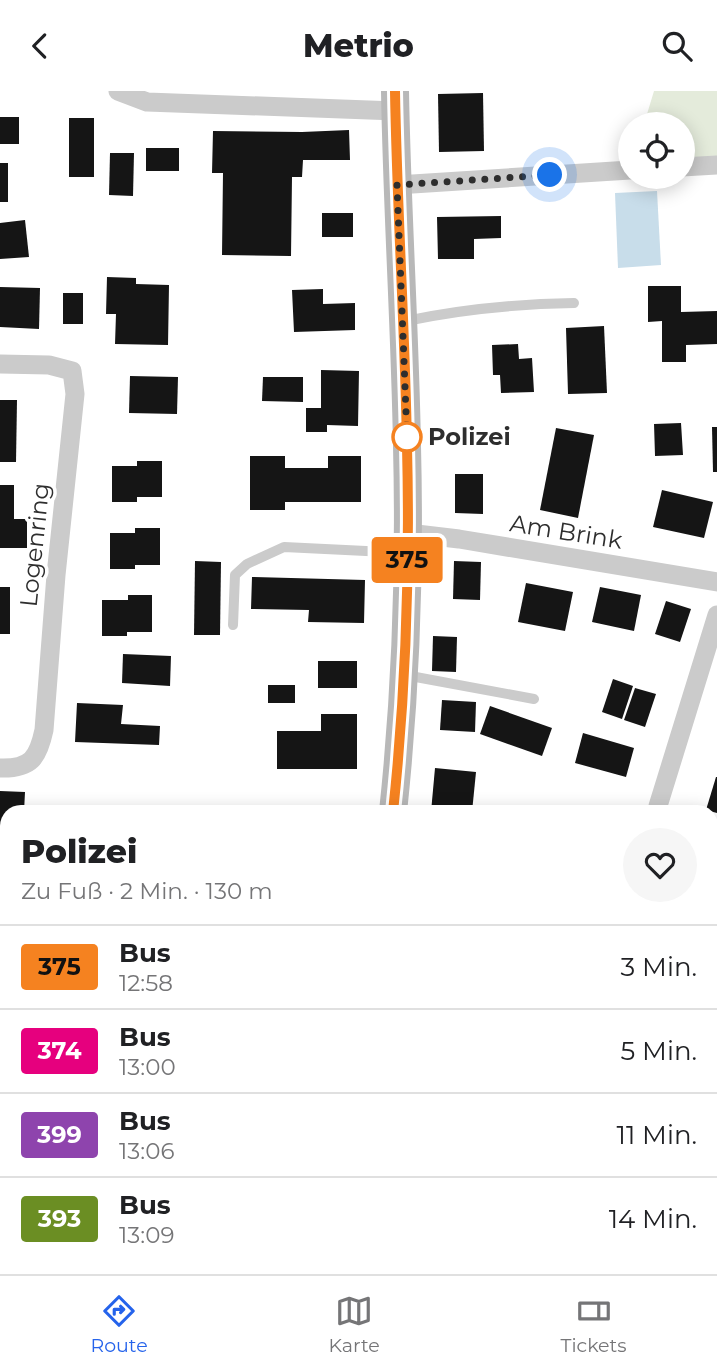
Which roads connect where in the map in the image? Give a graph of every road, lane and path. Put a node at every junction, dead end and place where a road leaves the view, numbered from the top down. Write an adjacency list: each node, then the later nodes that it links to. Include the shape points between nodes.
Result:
1 (118, 91): 2 (street, via 148,102)
2 (396, 101): 6 (main road)
3 (717, 165): 4 (street)
4 (695, 166)
5 (618, 171): 6 (street)
6 (397, 185): 8 (main road)
7 (574, 303): 8 (lane, via 458,310)
8 (402, 321): 10 (main road)
9 (0, 364): 16 (street, Logenring, via 49,365 72,371 75,394 44,730 32,762)
10 (408, 543): 11 (street, Am Brink, via 459,539); 13 (lane, via 284,547 247,564 235,575); 14 (main road)
11 (717, 582)
12 (717, 615): 18 (street)
13 (233, 625)
14 (405, 675): 15 (lane); 17 (main road)
15 (534, 699)
16 (0, 768)
17 (394, 805)
18 (658, 805)

